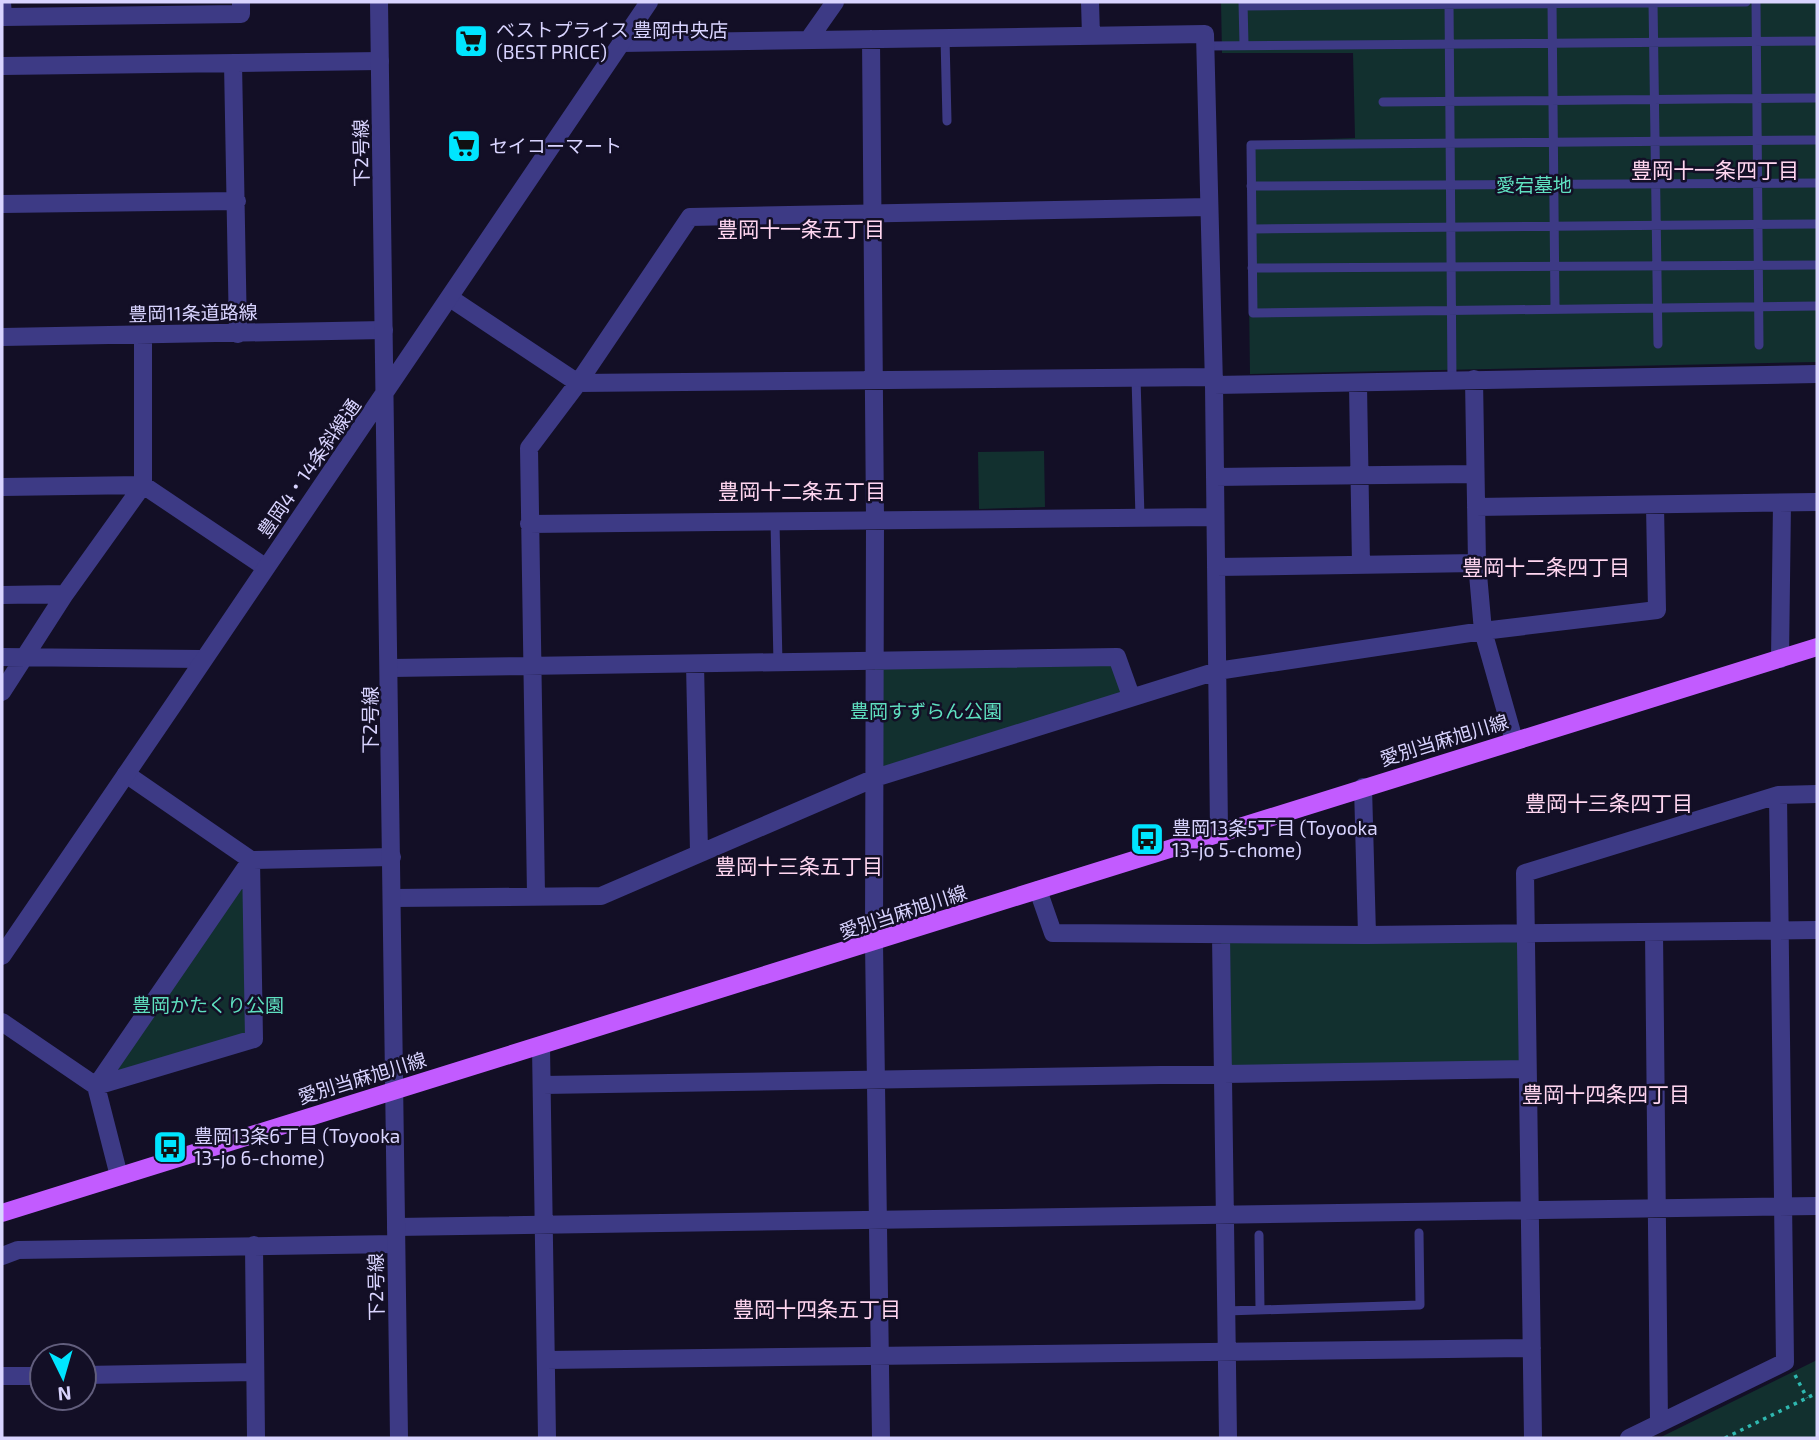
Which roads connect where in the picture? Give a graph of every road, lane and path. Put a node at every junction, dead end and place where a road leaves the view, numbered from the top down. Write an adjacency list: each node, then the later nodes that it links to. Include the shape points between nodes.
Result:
1 (2, 2): 2 (street, via 3,18 241,14)
2 (241, 2)
3 (379, 2): 25 (street, 下2号線)
4 (649, 2): 20 (street, 豊岡4・14条斜線通)
5 (835, 2): 15 (street)
6 (1090, 2): 13 (street)
7 (1653, 2): 8 (lane); 11 (lane); 22 (lane)
8 (1746, 2)
9 (1756, 2): 19 (lane)
10 (1449, 3): 11 (lane); 12 (lane); 23 (lane)
11 (1552, 3): 21 (lane)
12 (1243, 4): 24 (lane)
13 (1091, 36): 14 (street); 17 (street)
14 (945, 38): 16 (street); 34 (lane)
15 (809, 39): 16 (street); 20 (street)
16 (871, 39): 49 (street)
17 (1205, 40): 24 (lane); 48 (street)
18 (1817, 41): 19 (lane)
19 (1756, 42): 22 (lane); 31 (lane)
20 (621, 43): 62 (street, 豊岡4・14条斜線通)
21 (1553, 43): 22 (lane); 23 (lane); 29 (lane)
22 (1654, 43): 30 (lane)
23 (1449, 44): 24 (lane); 32 (lane)
24 (1244, 45)
25 (380, 61): 26 (street); 68 (street, 下2号線)
26 (233, 62): 27 (street); 46 (street)
27 (2, 66)
28 (1817, 98): 31 (lane)
29 (1553, 99): 30 (lane); 32 (lane); 38 (lane)
30 (1655, 99): 31 (lane); 36 (lane)
31 (1757, 99): 37 (lane)
32 (1450, 101): 33 (lane); 39 (lane)
33 (1383, 102)
34 (947, 121)
35 (1817, 140): 37 (lane)
36 (1655, 141): 37 (lane); 38 (lane); 41 (lane)
37 (1757, 141): 42 (lane)
38 (1553, 142): 39 (lane); 40 (lane)
39 (1450, 143): 44 (lane); 45 (lane, via 1251,145)
40 (1554, 183): 41 (lane); 44 (lane); 53 (lane)
41 (1656, 183): 42 (lane); 52 (lane)
42 (1758, 183): 43 (lane); 50 (lane)
43 (1817, 183)
44 (1450, 184): 45 (lane); 54 (lane)
45 (1251, 186): 55 (lane)
46 (237, 201): 47 (street); 69 (street)
47 (2, 204)
48 (1209, 207): 49 (street); 79 (street)
49 (872, 214): 77 (street); 80 (street, via 690,217)
50 (1758, 224): 51 (lane); 52 (lane); 57 (lane)
51 (1817, 224)
52 (1656, 225): 53 (lane); 59 (lane)
53 (1554, 226): 54 (lane); 58 (lane)
54 (1451, 227): 55 (lane); 61 (lane)
55 (1252, 229): 60 (lane)
56 (1817, 265): 57 (lane)
57 (1759, 266): 59 (lane); 65 (lane)
58 (1555, 267): 59 (lane); 61 (lane); 66 (lane)
59 (1657, 267): 64 (lane)
60 (1252, 268): 61 (lane); 67 (lane, via 1253,313)
61 (1451, 268): 67 (lane)
62 (450, 298): 80 (street); 82 (street, 豊岡4・14条斜線通)
63 (1817, 306): 65 (lane)
64 (1657, 307): 65 (lane); 66 (lane); 72 (lane)
65 (1759, 307): 73 (lane)
66 (1555, 308): 67 (lane)
67 (1452, 309): 78 (lane)
68 (384, 330): 69 (street, 豊岡11条道路線); 82 (street, 下2号線)
69 (238, 334): 70 (street, 豊岡11条道路線)
70 (143, 335): 71 (street, 豊岡11条道路線); 86 (street)
71 (2, 337)
72 (1658, 344)
73 (1759, 345)
74 (1817, 374): 76 (street)
75 (1136, 378): 77 (street); 79 (street); 92 (lane)
76 (1474, 379): 78 (street); 83 (street)
77 (874, 380): 80 (street); 94 (street)
78 (1452, 380): 81 (street)
79 (1214, 381): 81 (street); 85 (street)
80 (578, 383): 96 (street, via 529,448)
81 (1358, 385): 84 (street)
82 (385, 397): 99 (street, 豊岡4・14条斜線通); 113 (street, 下2号線)
83 (1475, 474): 84 (street); 91 (street)
84 (1359, 475): 85 (street); 98 (street)
85 (1215, 477): 93 (street)
86 (143, 485): 87 (street); 99 (street); 101 (street)
87 (2, 486)
88 (1817, 502): 89 (street)
89 (1782, 503): 90 (street); 108 (street)
90 (1655, 506): 91 (street); 103 (street, via 1657,610)
91 (1476, 507): 97 (street)
92 (1140, 517): 93 (street); 94 (street)
93 (1215, 517): 100 (street)
94 (875, 520): 95 (street); 109 (street)
95 (775, 523): 96 (street); 111 (lane)
96 (530, 524): 112 (street)
97 (1477, 563): 98 (street); 103 (street)
98 (1361, 565): 100 (street)
99 (265, 567): 107 (street, 豊岡4・14条斜線通)
100 (1216, 567): 114 (street)
101 (65, 594): 102 (street); 106 (street)
102 (2, 595)
103 (1483, 631): 114 (street); 117 (street)
104 (1817, 648): 108 (main road, 愛別当麻旭川線)
105 (2, 657): 106 (street)
106 (25, 657): 107 (street); 115 (street)
107 (202, 659): 118 (street, 豊岡4・14条斜線通)
108 (1780, 659): 117 (main road, 愛別当麻旭川線)
109 (876, 662): 111 (street); 116 (street, via 1117,657); 119 (street)
110 (695, 664): 111 (street); 112 (street); 124 (street)
111 (778, 664)
112 (534, 665): 113 (street); 128 (street)
113 (391, 668): 125 (street, 下2号線)
114 (1217, 671): 116 (street); 123 (street)
115 (2, 692)
116 (1130, 696): 119 (street)
117 (1514, 740): 120 (main road, 愛別当麻旭川線)
118 (126, 774): 126 (street); 137 (street, 豊岡4・14条斜線通)
119 (875, 778): 124 (street); 136 (street)
120 (1363, 787): 123 (main road, 愛別当麻旭川線); 135 (street)
121 (1817, 794): 122 (street)
122 (1778, 795): 131 (street); 133 (street, via 1525,873)
123 (1219, 832): 127 (main road, 愛別当麻旭川線)
124 (699, 852): 128 (street, via 601,896)
125 (392, 857): 126 (street); 129 (street, 下2号線)
126 (251, 860): 144 (street); 144 (street, via 254,1040)
127 (1038, 890): 134 (street, via 1053,933); 136 (main road, 愛別当麻旭川線)
128 (536, 895): 129 (street)
129 (393, 898): 145 (street, 下2号線)
130 (1817, 930): 131 (street)
131 (1781, 931): 132 (street); 147 (street)
132 (1654, 932): 133 (street); 149 (street)
133 (1525, 933): 135 (street); 140 (street)
134 (1221, 935): 135 (street); 141 (street)
135 (1367, 935)
136 (874, 943): 139 (main road, 愛別当麻旭川線); 142 (street)
137 (2, 956)
138 (2, 1022): 144 (street)
139 (541, 1047): 143 (street); 145 (main road, 愛別当麻旭川線)
140 (1527, 1069): 141 (street); 150 (street)
141 (1223, 1075): 142 (street); 152 (street)
142 (876, 1079): 143 (street); 153 (street)
143 (543, 1085): 154 (street)
144 (96, 1086): 146 (street)
145 (395, 1088): 146 (main road, 愛別当麻旭川線); 156 (street, 下2号線)
146 (119, 1176): 151 (main road, 愛別当麻旭川線)
147 (1784, 1206): 148 (street); 149 (street); 173 (street, via 1785,1362)
148 (1817, 1206)
149 (1656, 1208): 150 (street); 173 (street)
150 (1528, 1210): 152 (street); 162 (street)
151 (2, 1213)
152 (1226, 1215): 153 (street); 161 (street)
153 (878, 1219): 154 (street); 164 (street)
154 (544, 1224): 156 (street); 165 (street)
155 (1419, 1233): 160 (lane, via 1420,1305)
156 (396, 1235): 158 (street); 175 (street, 下2号線)
157 (1259, 1235): 160 (lane)
158 (254, 1245): 159 (street, via 18,1250); 166 (street)
159 (2, 1256)
160 (1260, 1309): 161 (lane)
161 (1226, 1311): 163 (street)
162 (1532, 1348): 163 (street); 179 (street)
163 (1227, 1352): 164 (street); 178 (street)
164 (881, 1357): 165 (street); 177 (street)
165 (546, 1360): 176 (street)
166 (255, 1372): 167 (street); 174 (street)
167 (98, 1375)
168 (1796, 1375): 172 (path)
169 (2, 1376): 170 (street)
170 (28, 1376)
171 (1817, 1392): 172 (path)
172 (1807, 1398): 181 (path)
173 (1659, 1423): 180 (street)
174 (256, 1438)
175 (400, 1438)
176 (547, 1438)
177 (881, 1438)
178 (1228, 1438)
179 (1533, 1438)
180 (1629, 1438)
181 (1725, 1438)

